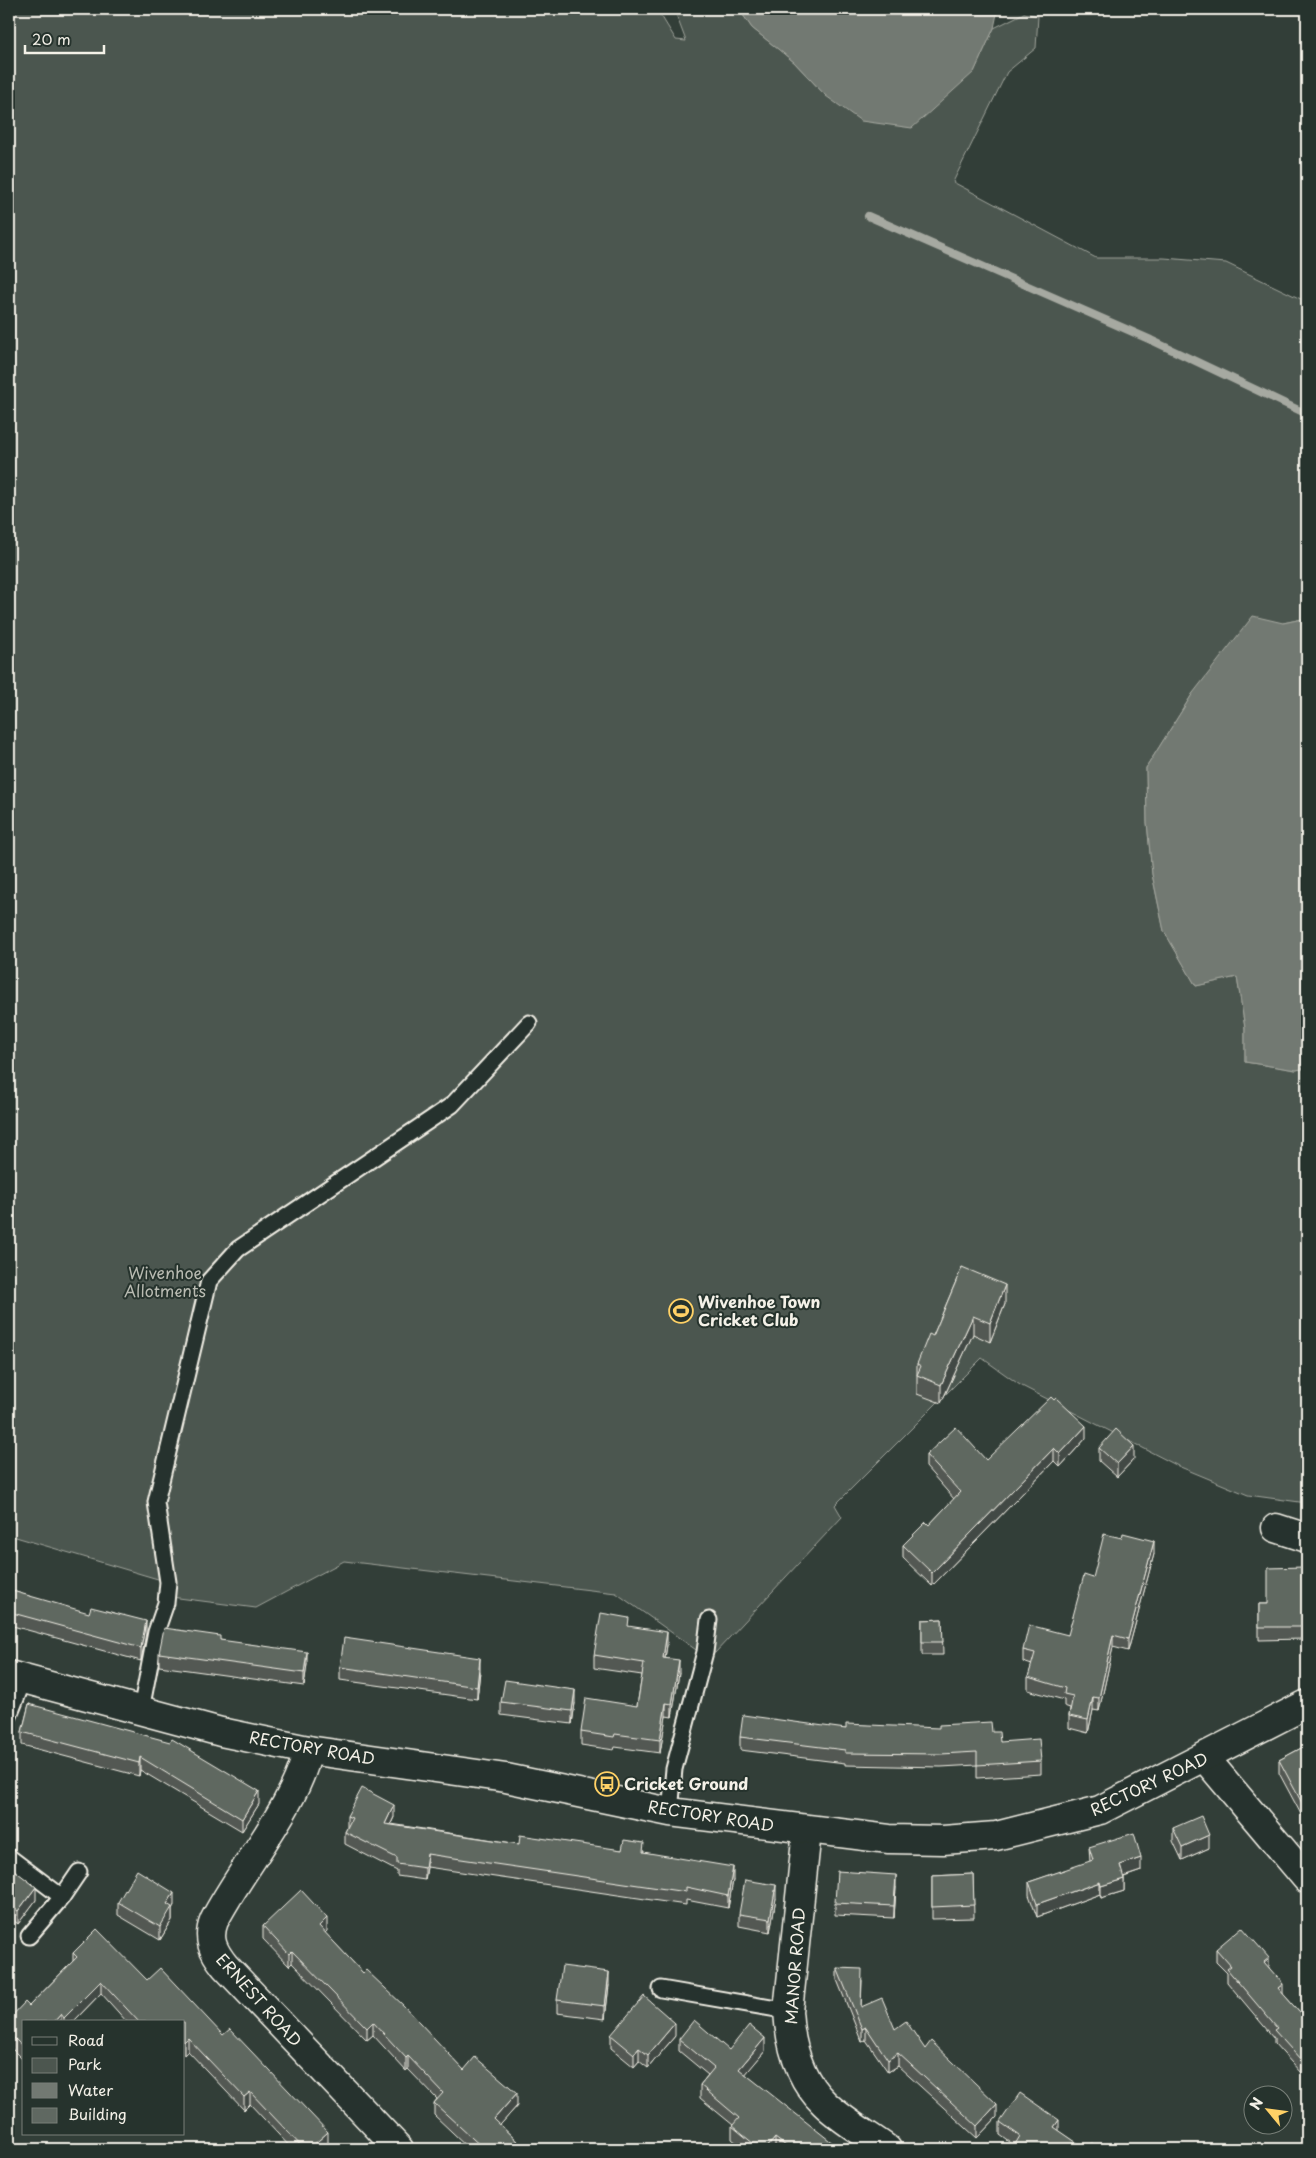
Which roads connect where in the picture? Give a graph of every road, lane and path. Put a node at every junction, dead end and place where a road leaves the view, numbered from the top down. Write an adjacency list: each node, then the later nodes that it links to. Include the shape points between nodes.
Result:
1 (530, 1023): 7 (lane, via 452,1105 238,1249 209,1281 156,1502 168,1582)
2 (1276, 1528): 3 (street)
3 (1307, 1538)
4 (709, 1620): 11 (lane, via 705,1652 674,1769)
5 (16, 1677): 7 (street, RECTORY ROAD); 8 (lane)
6 (1307, 1704): 10 (street, RECTORY ROAD)
7 (141, 1710): 9 (street, RECTORY ROAD, via 221,1732)
8 (9, 1716)
9 (308, 1750): 11 (street, RECTORY ROAD, via 506,1778); 20 (street, ERNEST ROAD, via 286,1803 214,1921 210,1932 212,1944 225,1966)
10 (1205, 1758): 12 (street, RECTORY ROAD, via 1100,1810 996,1836 943,1840 889,1839); 15 (street)
11 (670, 1812): 12 (street, RECTORY ROAD)
12 (807, 1831): 19 (street, MANOR ROAD)
13 (9, 1857): 16 (lane)
14 (79, 1872): 16 (lane)
15 (1307, 1879)
16 (62, 1897): 17 (lane)
17 (29, 1936)
18 (661, 1989): 19 (lane)
19 (788, 2011): 21 (street, MANOR ROAD, via 790,2036 800,2069 824,2103)
20 (399, 2149)
21 (887, 2149)

